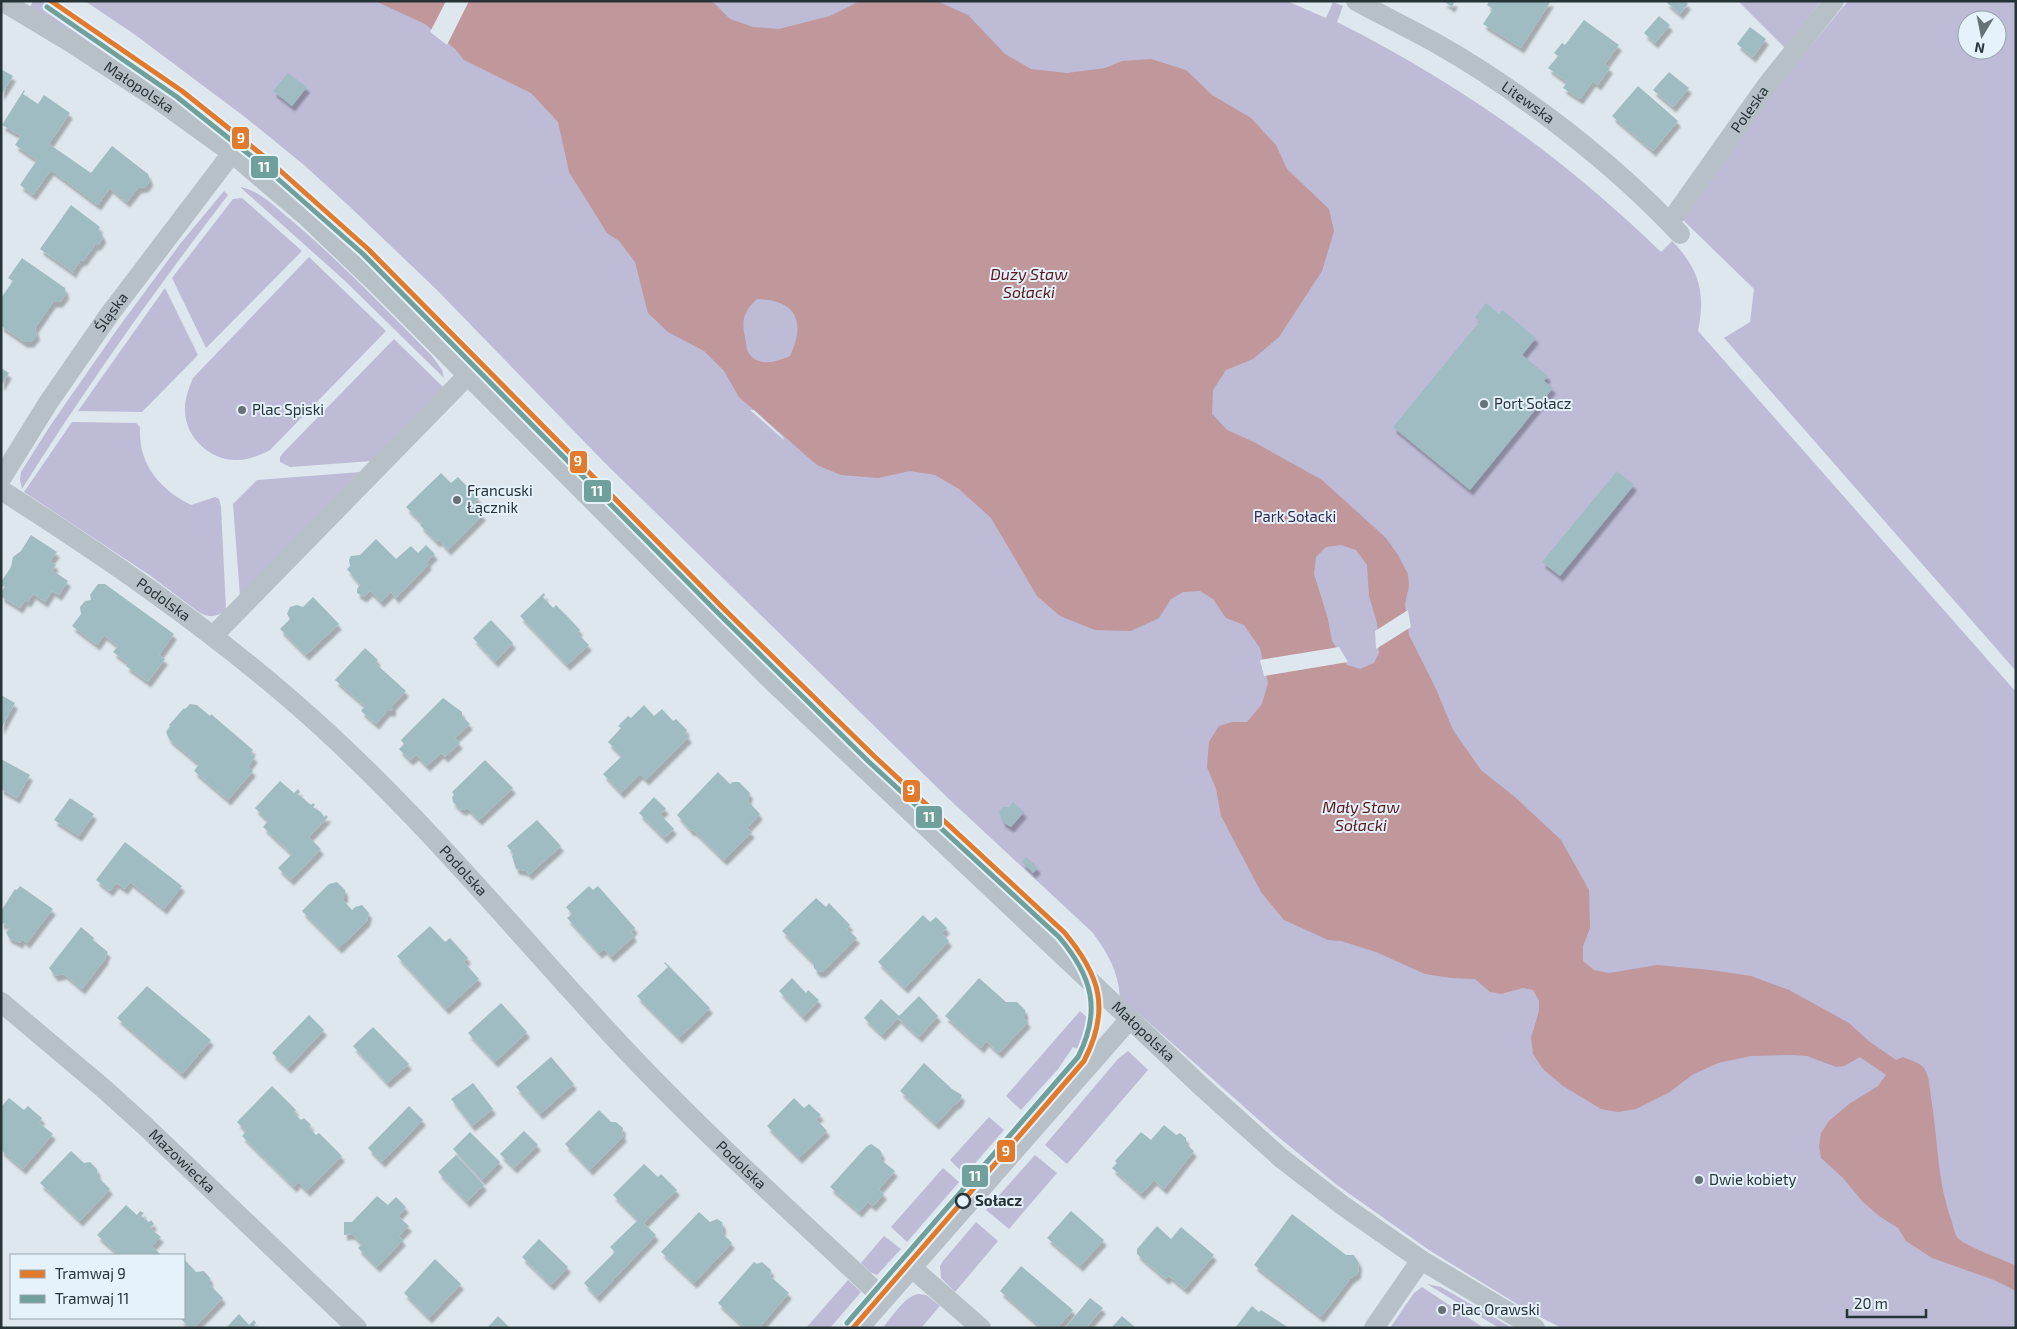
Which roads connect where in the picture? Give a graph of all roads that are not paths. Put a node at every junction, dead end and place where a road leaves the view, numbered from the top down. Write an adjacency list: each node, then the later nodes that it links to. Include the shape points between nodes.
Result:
1 (2, 1): 4 (street, Małopolska, via 70,42)
2 (1356, 1): 5 (street, Litewska, via 1435,42 1496,81 1563,129)
3 (1834, 1): 5 (street, Poleska, via 1768,85)
4 (232, 153): 6 (street, Małopolska, via 307,217); 7 (street, Śląska, via 109,315 48,403)
5 (1675, 228)
6 (467, 376): 9 (street); 11 (street, Małopolska, via 774,682)
7 (1, 479)
8 (1, 490): 9 (street, Podolska, via 118,566)
9 (213, 636): 14 (street, Podolska, via 290,699 418,820 620,1044 731,1156)
10 (1, 1002): 15 (street, Mazowiecka, via 117,1100)
11 (1129, 1020): 12 (street, Małopolska, via 1282,1158); 13 (street)
12 (1421, 1260): 18 (street); 19 (street, Małopolska)
13 (912, 1268): 14 (street); 17 (street)
14 (884, 1300): 16 (street)
15 (357, 1328)
16 (859, 1328)
17 (981, 1328)
18 (1374, 1328)
19 (1535, 1328)

